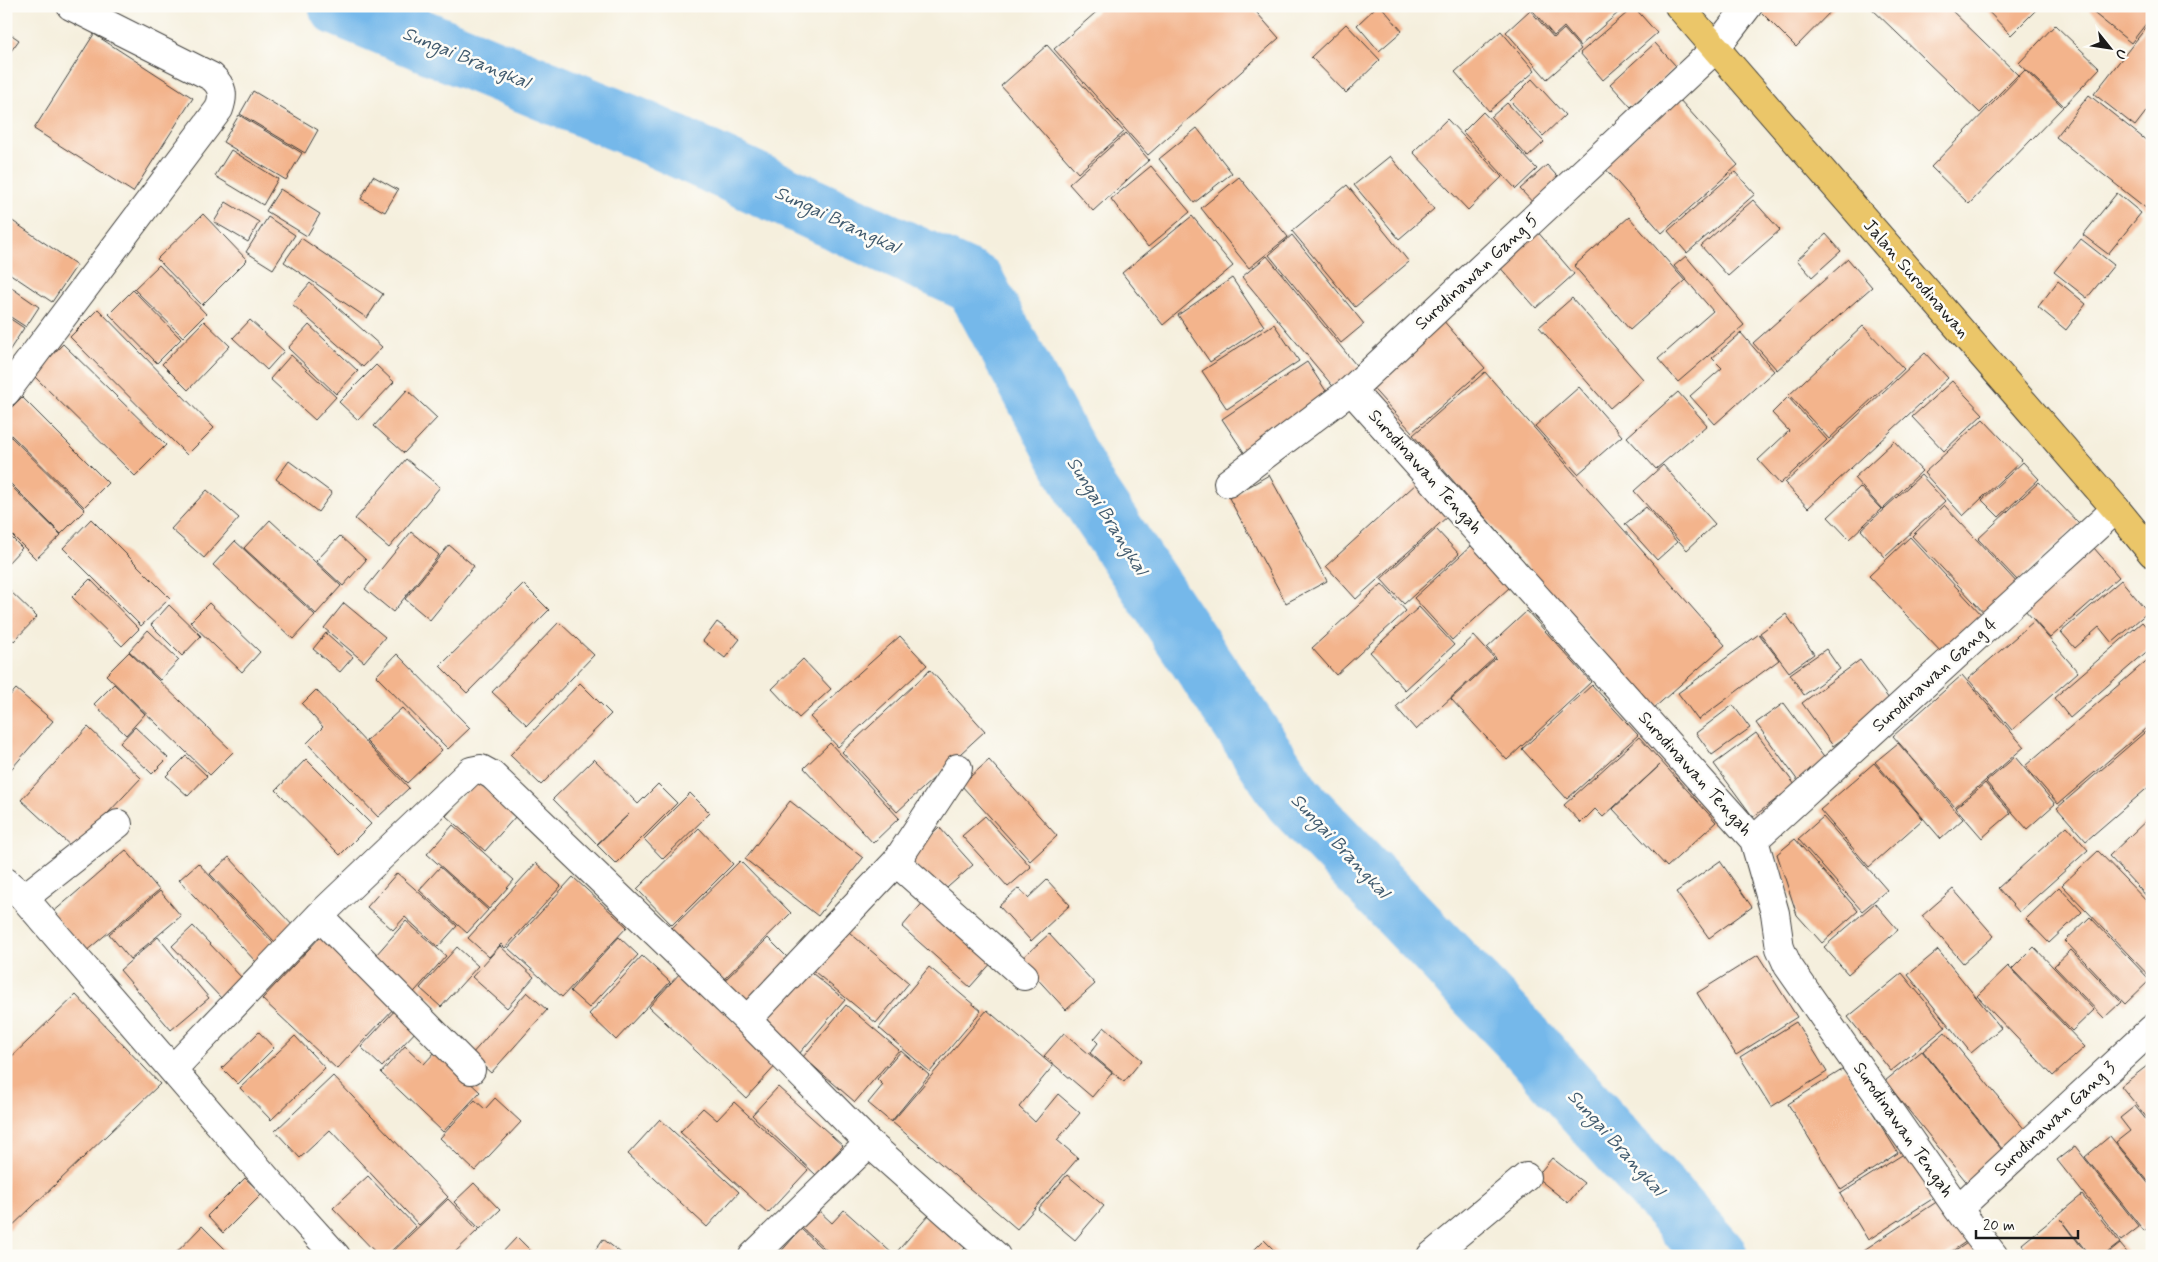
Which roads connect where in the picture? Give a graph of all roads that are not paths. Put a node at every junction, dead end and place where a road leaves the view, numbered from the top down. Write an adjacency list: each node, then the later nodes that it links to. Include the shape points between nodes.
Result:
1 (70, 6): 6 (street, via 212,76 221,85 223,98 219,109)
2 (1679, 6): 4 (main road, Jalan Surodinawan)
3 (1748, 6): 4 (street, Surodinawan Gang 5)
4 (1715, 49): 5 (street, Surodinawan Gang 5); 8 (main road, Jalan Surodinawan)
5 (1351, 390): 7 (street, Surodinawan Gang 5); 12 (street, Surodinawan Tengah)
6 (6, 392)
7 (1228, 483)
8 (2116, 509): 9 (main road, Jalan Surodinawan); 12 (street, Surodinawan Gang 4)
9 (2152, 553)
10 (958, 768): 13 (street)
11 (118, 824): 14 (street)
12 (1754, 840): 23 (street, Surodinawan Tengah, via 1775,913 1780,948 1788,966)
13 (896, 862): 16 (street); 17 (street)
14 (15, 890): 19 (street)
15 (319, 916): 17 (street, via 470,771 481,769 492,775); 19 (street); 20 (street)
16 (1024, 976)
17 (747, 1020): 21 (street)
18 (2152, 1029): 23 (street, Surodinawan Gang 3)
19 (173, 1069): 24 (street)
20 (471, 1070)
21 (869, 1142): 25 (street); 26 (street)
22 (1526, 1177): 27 (street)
23 (1958, 1209): 28 (street, Surodinawan Tengah)
24 (336, 1256)
25 (753, 1256)
26 (996, 1256)
27 (1431, 1256)
28 (1994, 1256)

